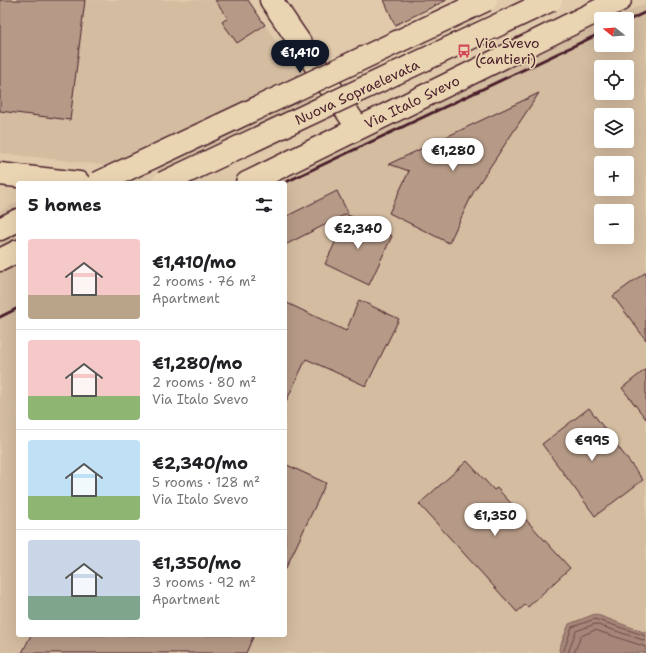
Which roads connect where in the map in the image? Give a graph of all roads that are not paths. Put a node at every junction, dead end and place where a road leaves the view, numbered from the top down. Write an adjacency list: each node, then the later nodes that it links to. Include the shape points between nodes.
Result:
1 (271, 0): 5 (main road)
2 (486, 0): 8 (main road, Nuova Sopraelevata, bridge)
3 (551, 0): 9 (main road, Nuova Sopraelevata, bridge)
4 (620, 0): 5 (main road, Via Italo Svevo)
5 (358, 128): 10 (main road, Via Italo Svevo)
6 (0, 174): 7 (main road)
7 (61, 181)
8 (102, 181)
9 (167, 181)
10 (251, 181)
11 (16, 221): 12 (main road)
12 (0, 229)
13 (16, 252): 14 (main road)
14 (0, 260)

